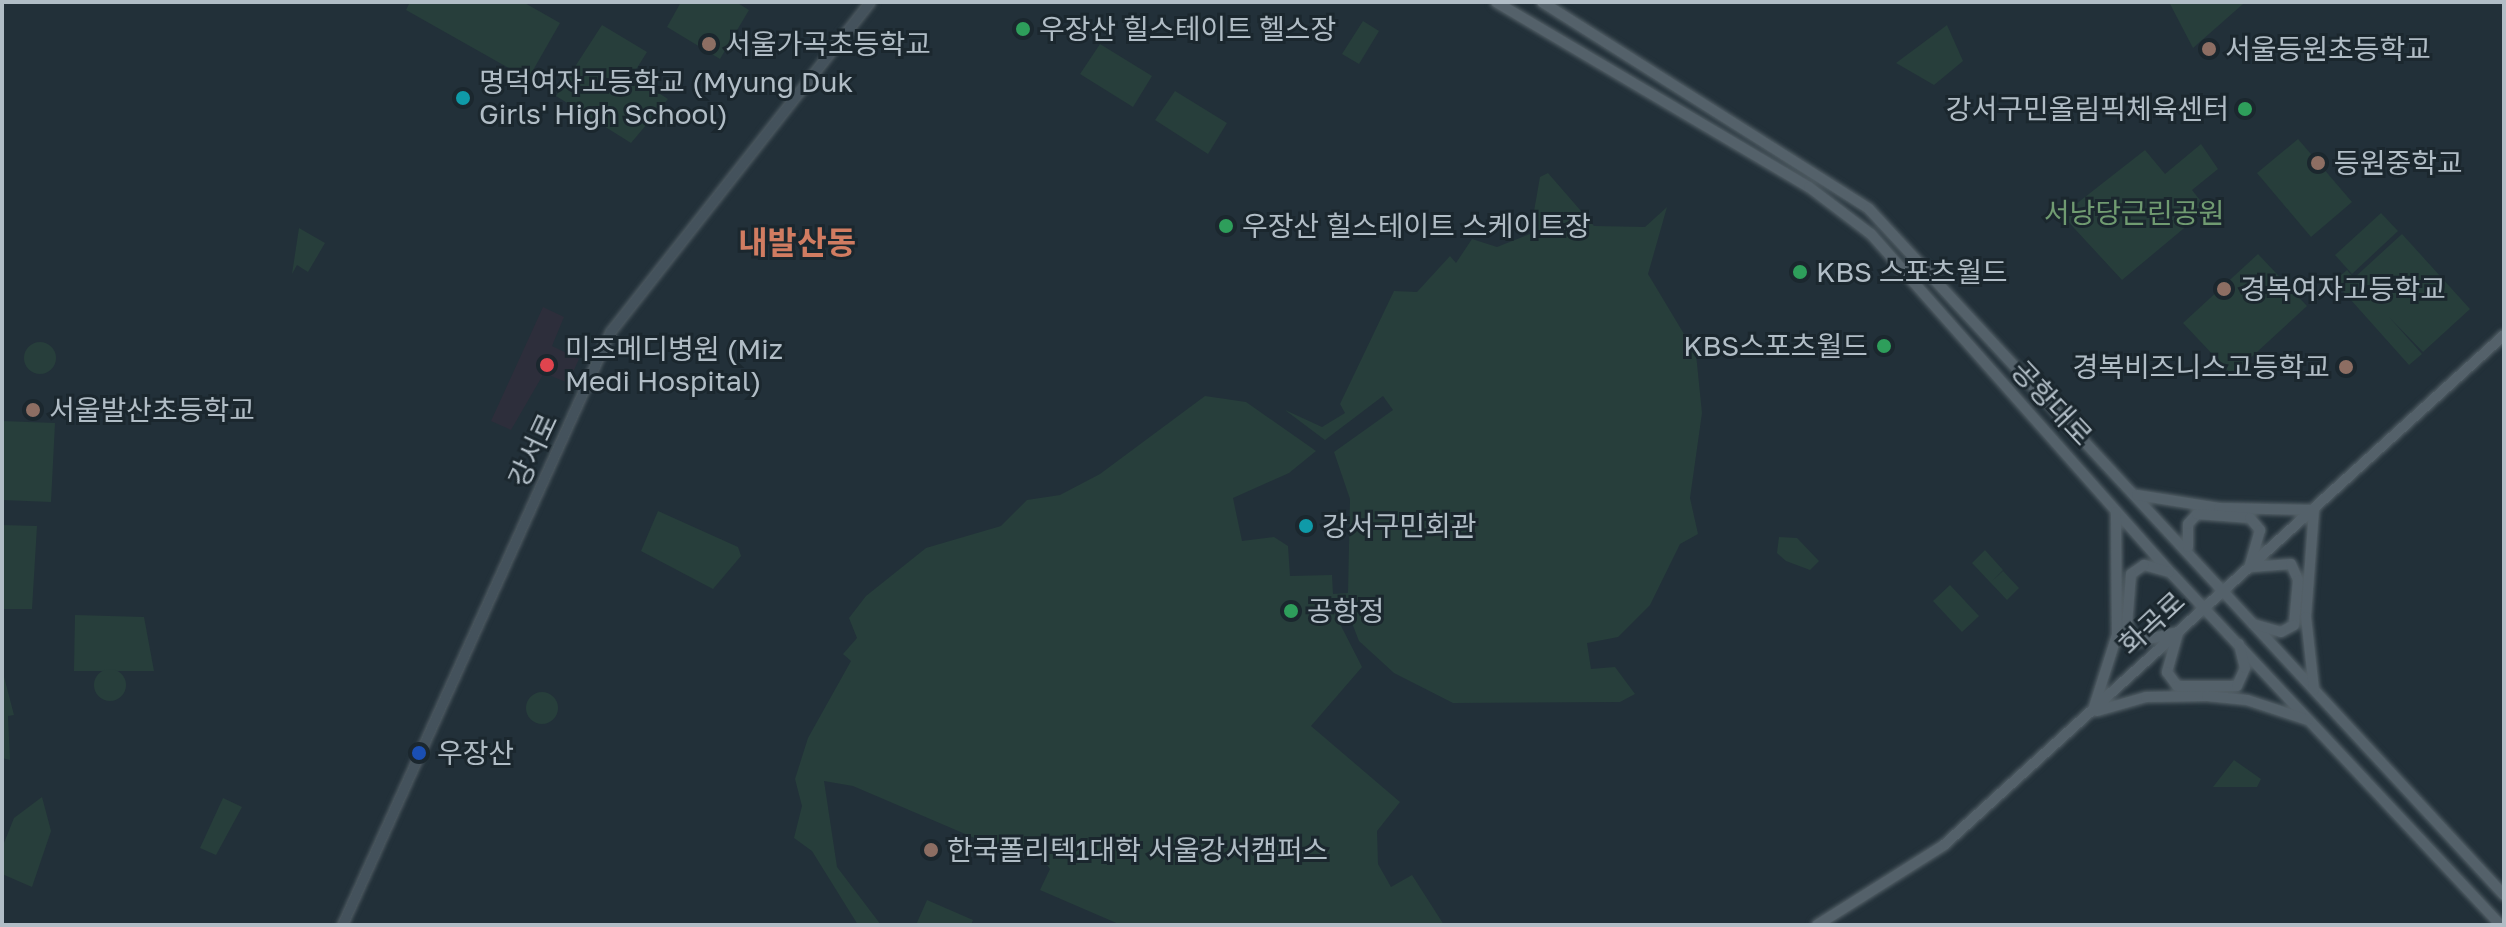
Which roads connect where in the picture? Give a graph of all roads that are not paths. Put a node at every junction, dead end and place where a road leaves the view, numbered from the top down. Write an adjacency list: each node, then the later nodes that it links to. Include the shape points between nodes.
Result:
1 (870, 2): 20 (main road, 강서로, via 610,332)
2 (1496, 2): 6 (main road, 공항대로, via 1840,209)
3 (1542, 2): 5 (main road, 공항대로, via 1869,209)
4 (2504, 335): 7 (main road, 화곡로)
5 (2137, 494): 7 (main road, via 2191,505); 8 (main road, 공항대로)
6 (2116, 510): 10 (main road, 공항대로); 17 (main road, via 2117,635)
7 (2314, 510): 9 (main road, 화곡로); 16 (main road, via 2306,617)
8 (2188, 549): 9 (main road, via 2188,524 2197,514 2250,518 2260,530); 11 (main road, 공항대로)
9 (2249, 568): 11 (main road, 화곡로); 13 (main road, via 2291,564 2298,580 2294,625 2281,632)
10 (2172, 574): 12 (main road, 공항대로); 14 (main road, via 2144,565 2131,574 2127,625 2137,642)
11 (2220, 594): 12 (main road, 화곡로); 13 (main road, 공항대로)
12 (2206, 606): 14 (main road, 화곡로); 15 (main road, 공항대로)
13 (2249, 623): 16 (main road, 공항대로)
14 (2178, 631): 15 (main road, via 2167,672 2177,686 2237,686 2245,668); 17 (main road, 화곡로)
15 (2238, 641): 18 (main road, 공항대로)
16 (2314, 690): 19 (main road, 공항대로)
17 (2092, 713): 18 (main road, via 2146,697 2207,696 2259,702); 21 (main road, 화곡로, via 1944,845)
18 (2311, 721): 22 (main road, 공항대로)
19 (2504, 895)
20 (342, 925)
21 (1817, 925)
22 (2501, 925)

